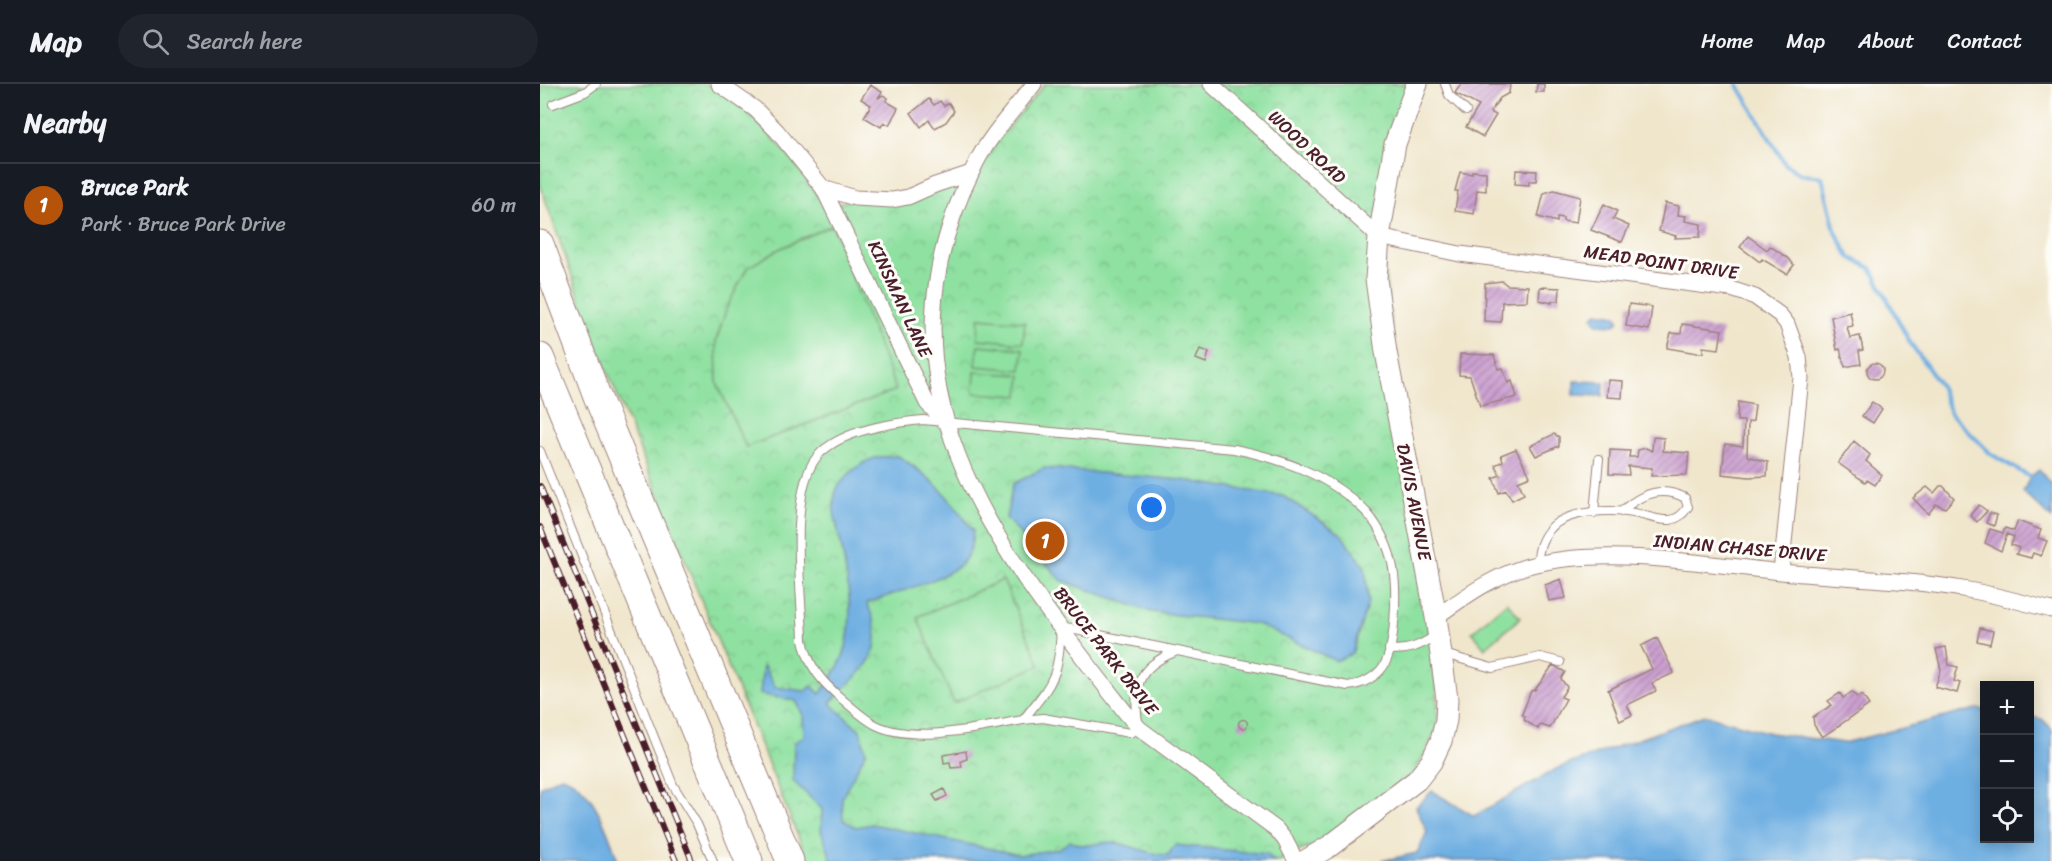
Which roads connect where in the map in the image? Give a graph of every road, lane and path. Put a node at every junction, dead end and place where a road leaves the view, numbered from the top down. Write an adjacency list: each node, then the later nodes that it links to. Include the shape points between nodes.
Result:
1 (596, 84): 7 (lane)
2 (719, 84): 10 (street, KINSMAN LANE, via 770,124)
3 (1034, 84): 9 (street, BRUCE PARK DRIVE)
4 (1211, 84): 11 (street, WOOD ROAD)
5 (1417, 84): 11 (main road, DAVIS AVENUE, via 1395,144)
6 (1445, 84): 8 (lane, via 1449,95)
7 (553, 104)
8 (1466, 111)
9 (971, 173): 10 (street, via 892,200 855,198); 14 (street, BRUCE PARK DRIVE, via 956,207 936,278 935,369)
10 (824, 188): 14 (street, KINSMAN LANE, via 927,403)
11 (1379, 237): 20 (street, MEAD POINT DRIVE, via 1460,254 1731,289 1755,297 1780,315 1793,338 1801,378); 23 (main road, DAVIS AVENUE, via 1379,316)
12 (540, 244): 31 (highway, via 597,396)
13 (540, 357): 30 (highway)
14 (946, 423): 22 (street, BRUCE PARK DRIVE, via 962,470 981,508 1016,567); 24 (lane, via 1234,449 1288,462 1312,473 1370,516 1388,550 1393,568 1394,619); 27 (lane, via 923,420 860,432 817,456 803,480 799,514 803,640 807,657 820,680 863,717 888,730 917,733)
15 (540, 451): 29 (lane, via 673,785)
16 (1599, 459): 18 (lane)
17 (1621, 512): 17 (lane, via 1671,520 1682,516 1688,507 1685,498 1677,493 1657,492 1640,496); 18 (lane)
18 (1594, 513): 19 (lane, via 1564,519 1551,528 1540,543)
19 (1537, 563): 20 (street, INDIAN CHASE DRIVE, via 1609,558); 23 (street, INDIAN CHASE DRIVE, via 1501,576)
20 (1781, 572): 21 (street, INDIAN CHASE DRIVE, via 1968,591)
21 (2052, 610)
22 (1061, 627): 25 (lane); 27 (lane, via 1057,671 1049,690); 28 (street, BRUCE PARK DRIVE)
23 (1438, 635): 24 (lane, via 1414,648); 26 (lane, via 1479,666 1492,668 1540,657); 33 (main road, DAVIS AVENUE, via 1446,720 1431,762 1417,780)
24 (1389, 649): 25 (lane, via 1385,665 1374,677 1348,686)
25 (1175, 652): 28 (lane, via 1150,664 1137,689)
26 (1560, 662)
27 (1023, 720): 28 (lane, via 1043,718 1130,733)
28 (1139, 728): 32 (street, BRUCE PARK DRIVE, via 1276,829)
29 (713, 861)
30 (749, 861)
31 (790, 861)
32 (1296, 861)
33 (1305, 861)

